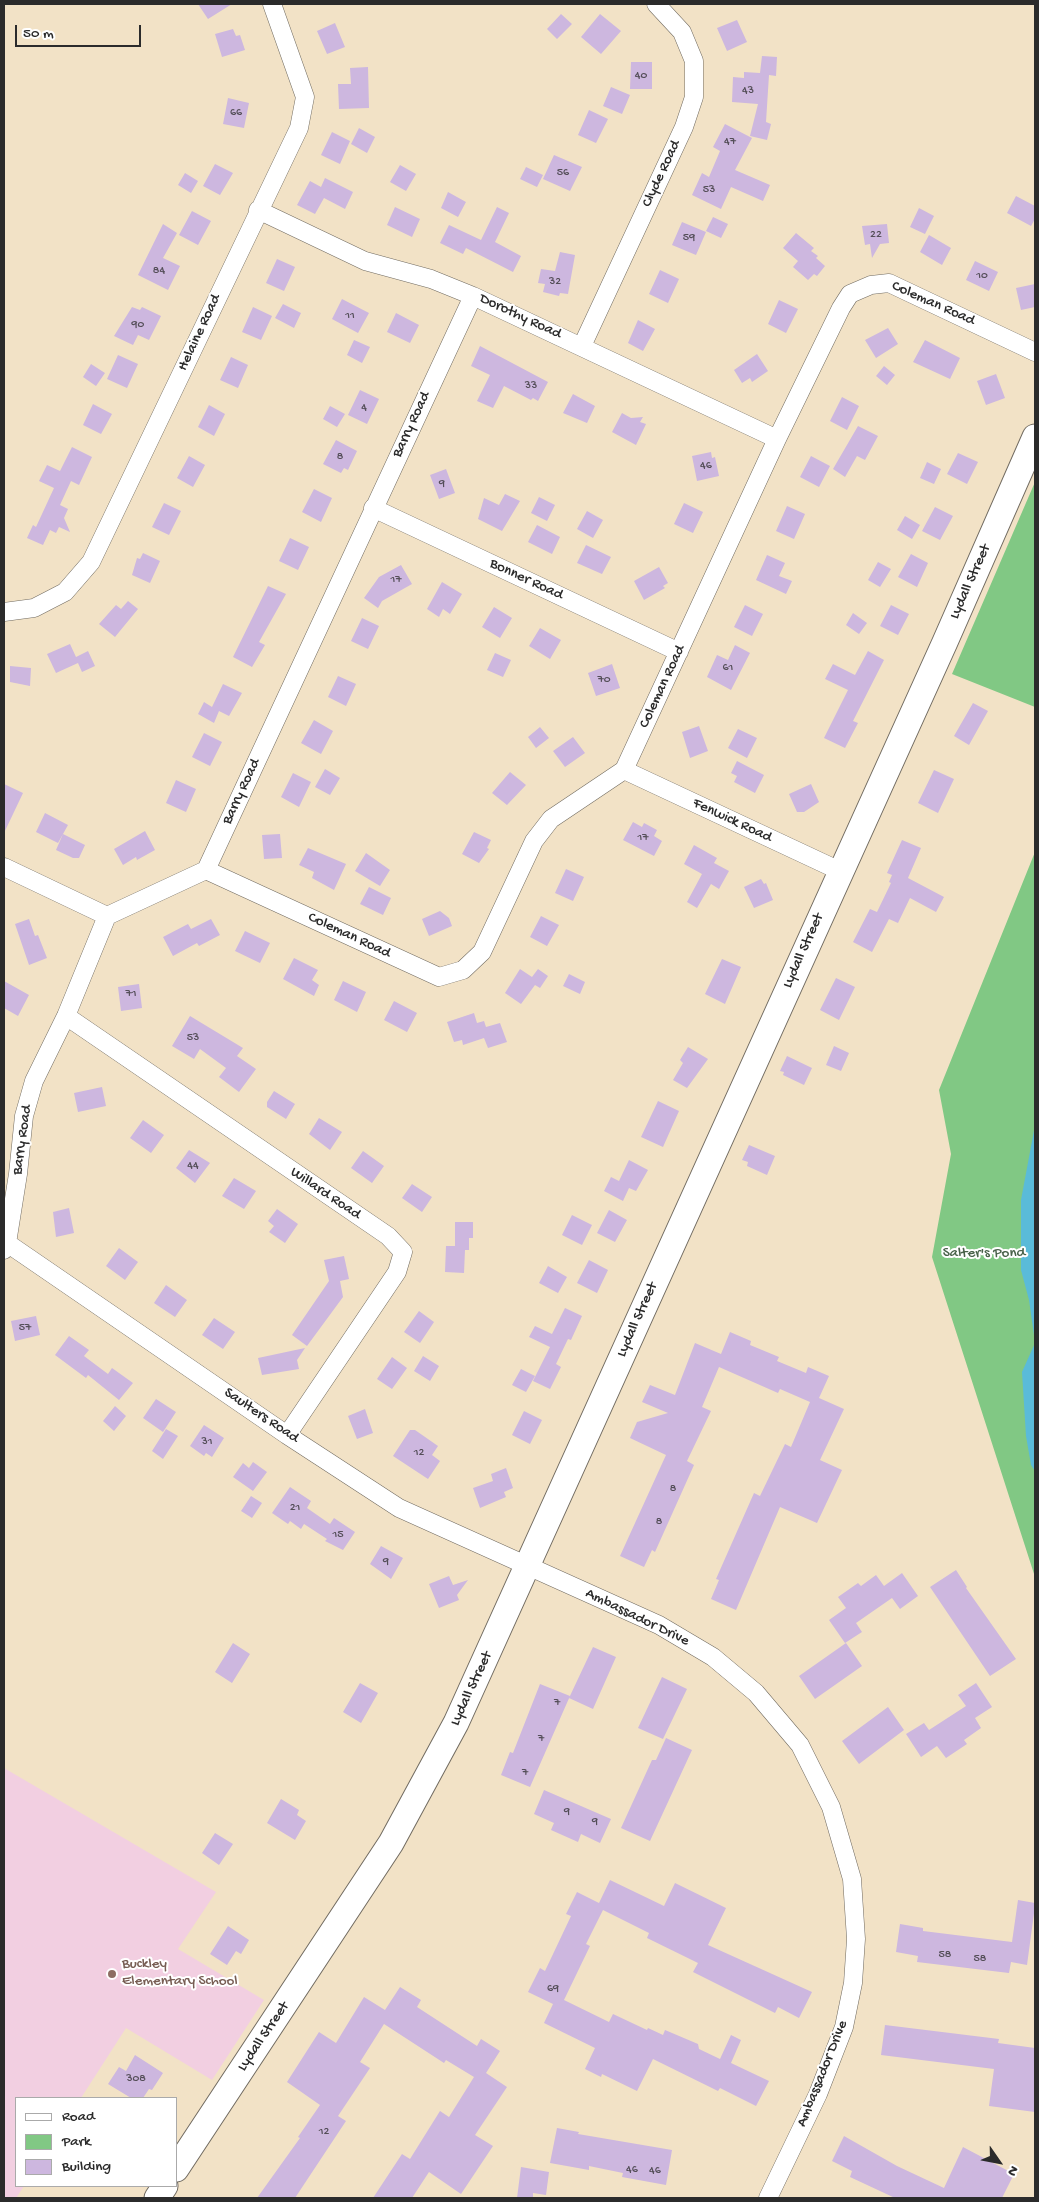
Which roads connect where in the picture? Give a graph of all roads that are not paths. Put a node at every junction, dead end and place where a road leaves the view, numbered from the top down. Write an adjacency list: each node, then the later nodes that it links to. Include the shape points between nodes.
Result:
1 (272, 4): 3 (street, Helaine Road, via 305,97 299,128)
2 (656, 4): 5 (street, Clyde Road, via 682,32 694,61 694,97 684,127)
3 (258, 210): 4 (street, Dorothy Road, via 365,261 431,279); 10 (street, Helaine Road, via 91,562 66,592 34,608)
4 (472, 296): 5 (street, Dorothy Road); 9 (street, Barry Road)
5 (582, 346): 8 (street, Dorothy Road)
6 (1035, 352): 8 (street, Coleman Road, via 889,282 871,285 850,294 841,308)
7 (1035, 437): 15 (street, Lydall Street)
8 (776, 439): 11 (street, Coleman Road)
9 (373, 508): 11 (street, Bonner Road); 14 (street, Barry Road)
10 (4, 612)
11 (679, 652): 12 (street, Coleman Road)
12 (624, 770): 14 (street, Coleman Road, via 551,819 534,841 482,952 463,970 439,977); 15 (street, Fenwick Road)
13 (4, 867): 16 (street)
14 (206, 870): 16 (street)
15 (840, 871): 20 (street, Lydall Street)
16 (107, 916): 17 (street, Barry Road)
17 (66, 1016): 18 (street, Barry Road, via 34,1081 24,1116); 19 (street, Willard Road, via 388,1236 403,1252 397,1272)
18 (5, 1246): 19 (street, Saulters Road)
19 (287, 1435): 20 (street, Saulters Road, via 399,1508)
20 (528, 1566): 21 (street, Lydall Street, via 456,1723 391,1843); 22 (street, Ambassador Drive, via 660,1625 713,1657 756,1693 800,1745 831,1807 852,1879 856,1939 853,1983 844,2027 821,2087)
21 (178, 2166)
22 (768, 2198)

